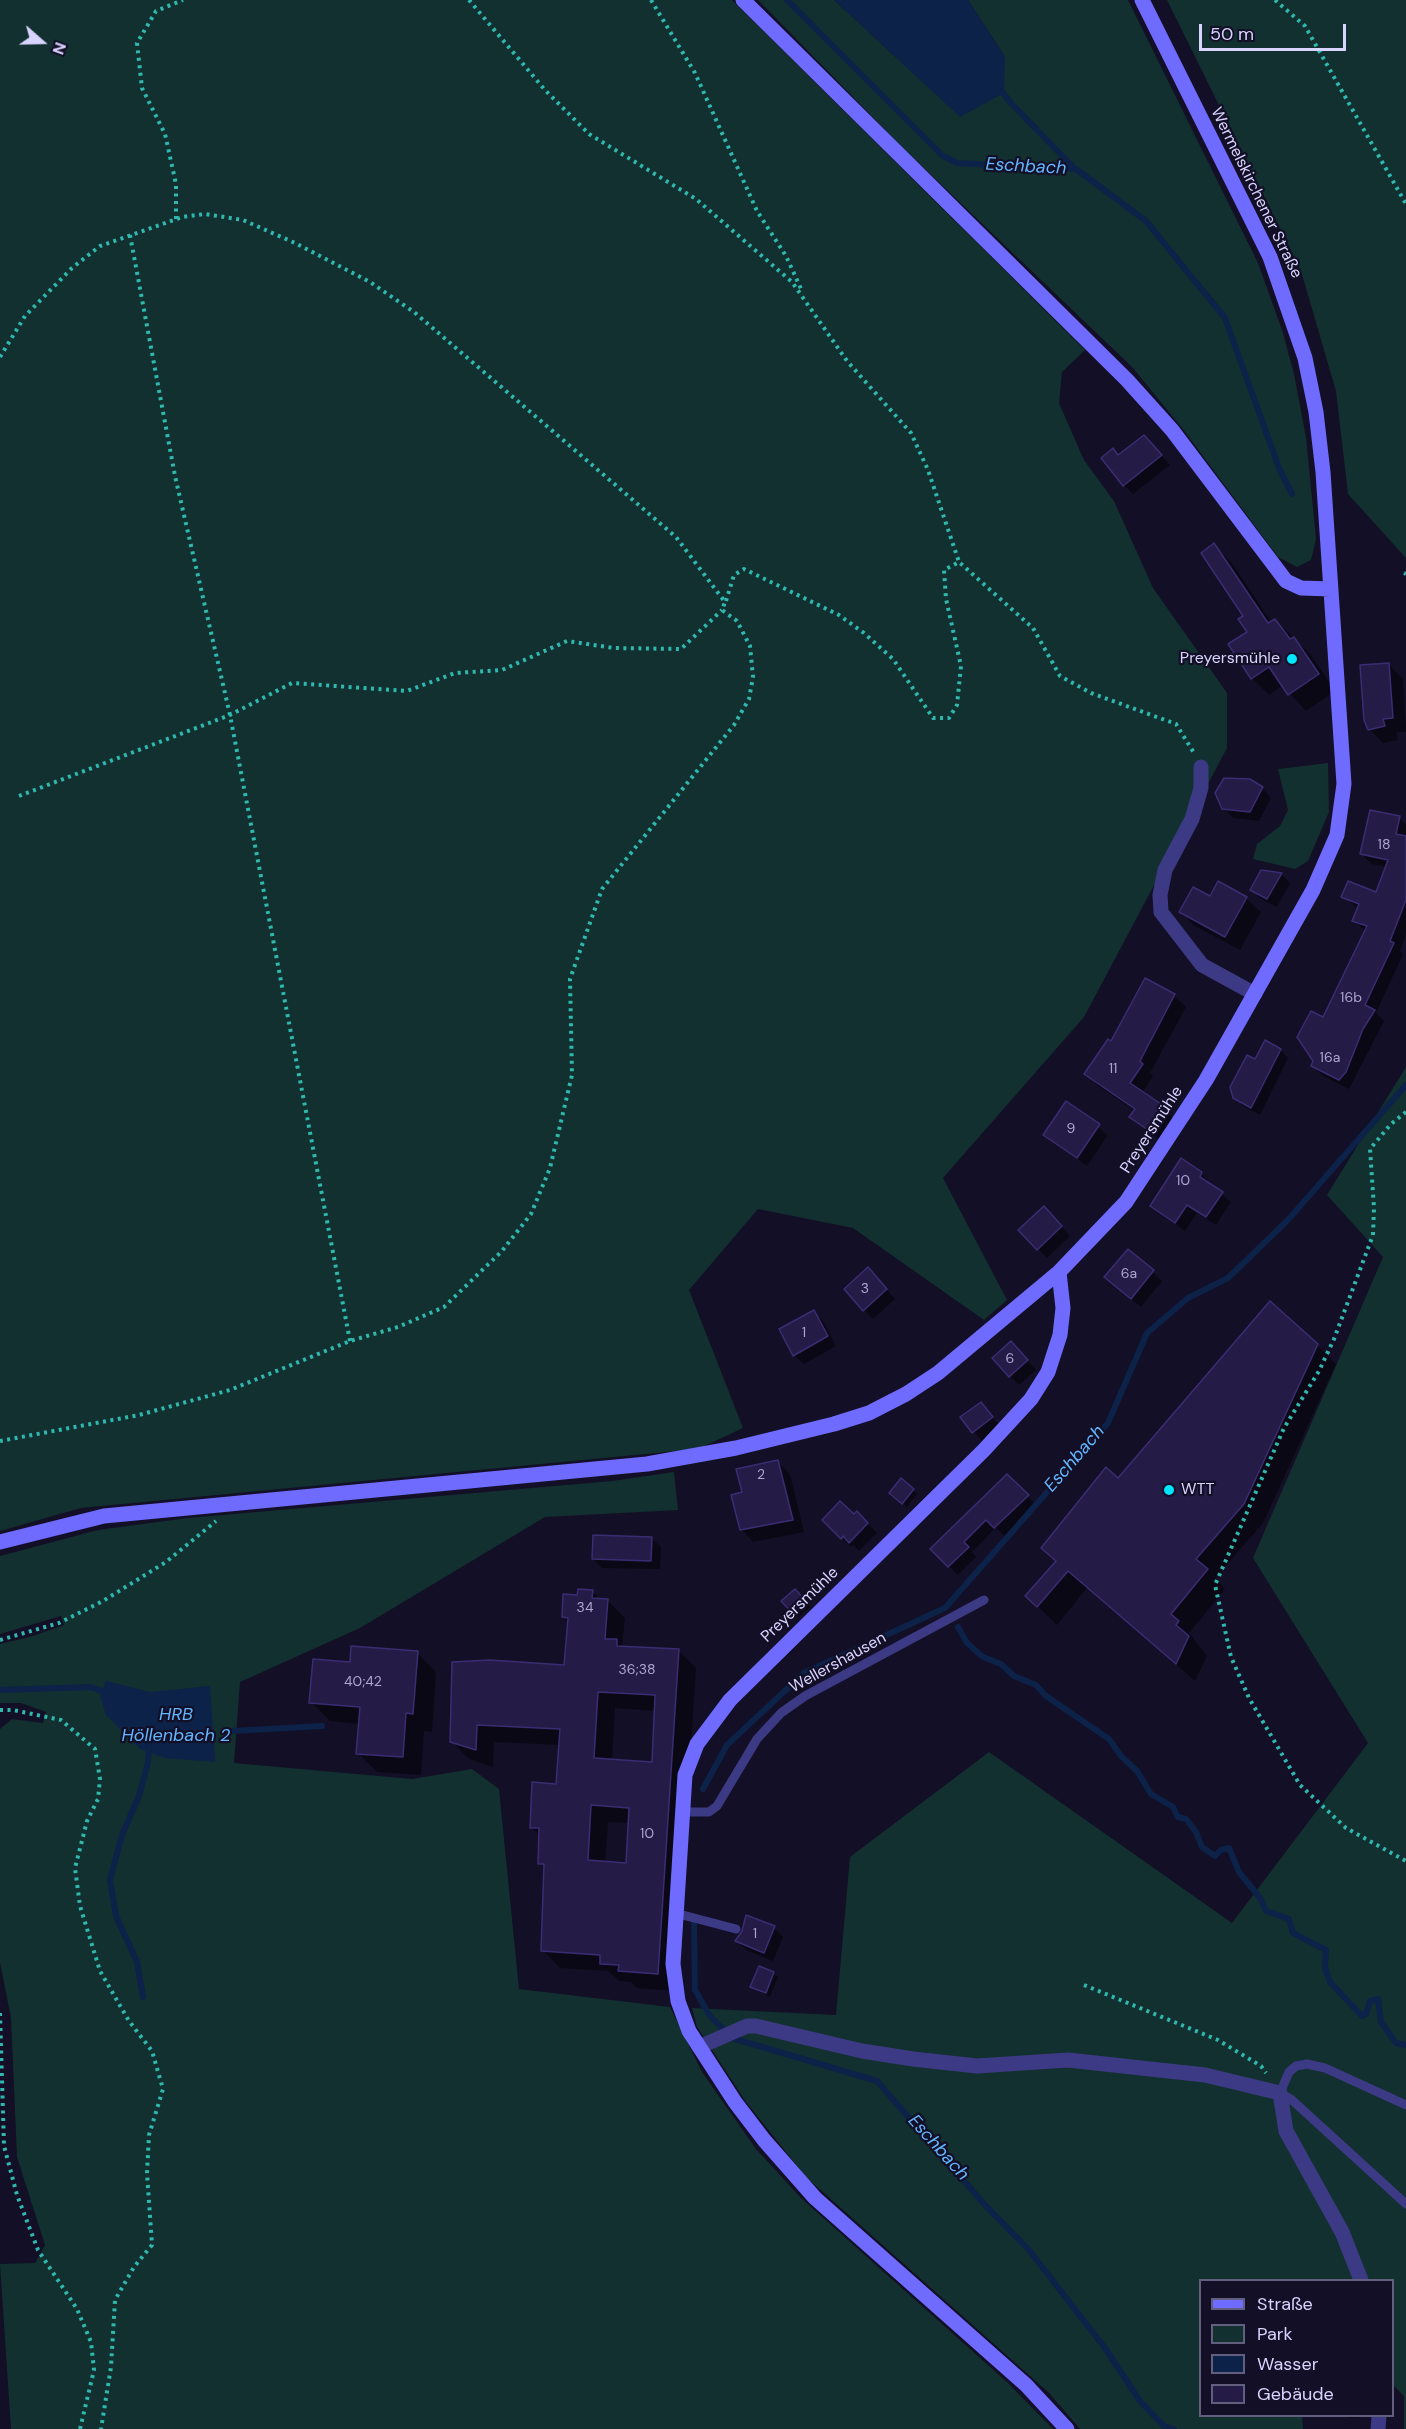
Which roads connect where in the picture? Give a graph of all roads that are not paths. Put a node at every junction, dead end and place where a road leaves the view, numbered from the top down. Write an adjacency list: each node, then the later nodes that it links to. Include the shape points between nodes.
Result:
1 (743, 0): 3 (main road, via 1127,380 1172,430 1286,581 1301,588)
2 (1142, 0): 3 (main road, Wermelskirchener Straße, via 1270,257 1301,343 1320,437)
3 (1331, 590): 5 (main road, Preyersmühle, via 1344,784 1340,822 1313,890)
4 (1201, 767): 5 (street, via 1201,788 1192,819 1165,870 1161,912 1202,966)
5 (1255, 994): 6 (main road, Preyersmühle, via 1126,1202)
6 (1059, 1272): 7 (main road, Preyersmühle, via 938,1373 869,1413 834,1424 647,1464 104,1516); 9 (main road, Preyersmühle, via 1062,1326 1053,1360 1039,1388 984,1450 719,1712 690,1761)
7 (0, 1542)
8 (984, 1600): 9 (lane, Wellershausen, via 828,1682 781,1713 757,1739 717,1806 710,1812)
9 (681, 1812): 10 (main road, Preyersmühle)
10 (675, 1913): 11 (lane); 12 (main road, Preyersmühle, via 674,1977 681,2012)
11 (736, 1929)
12 (699, 2047): 13 (street, via 747,2026 913,2059 977,2066 1080,2061 1205,2075); 17 (main road, Preyersmühle, via 748,2120 815,2198 1026,2385)
13 (1280, 2093): 14 (lane, via 1289,2072 1307,2064 1325,2068); 15 (lane); 16 (street, via 1286,2131 1342,2232)
14 (1406, 2105)
15 (1406, 2204)
16 (1361, 2279)
17 (1067, 2429)

